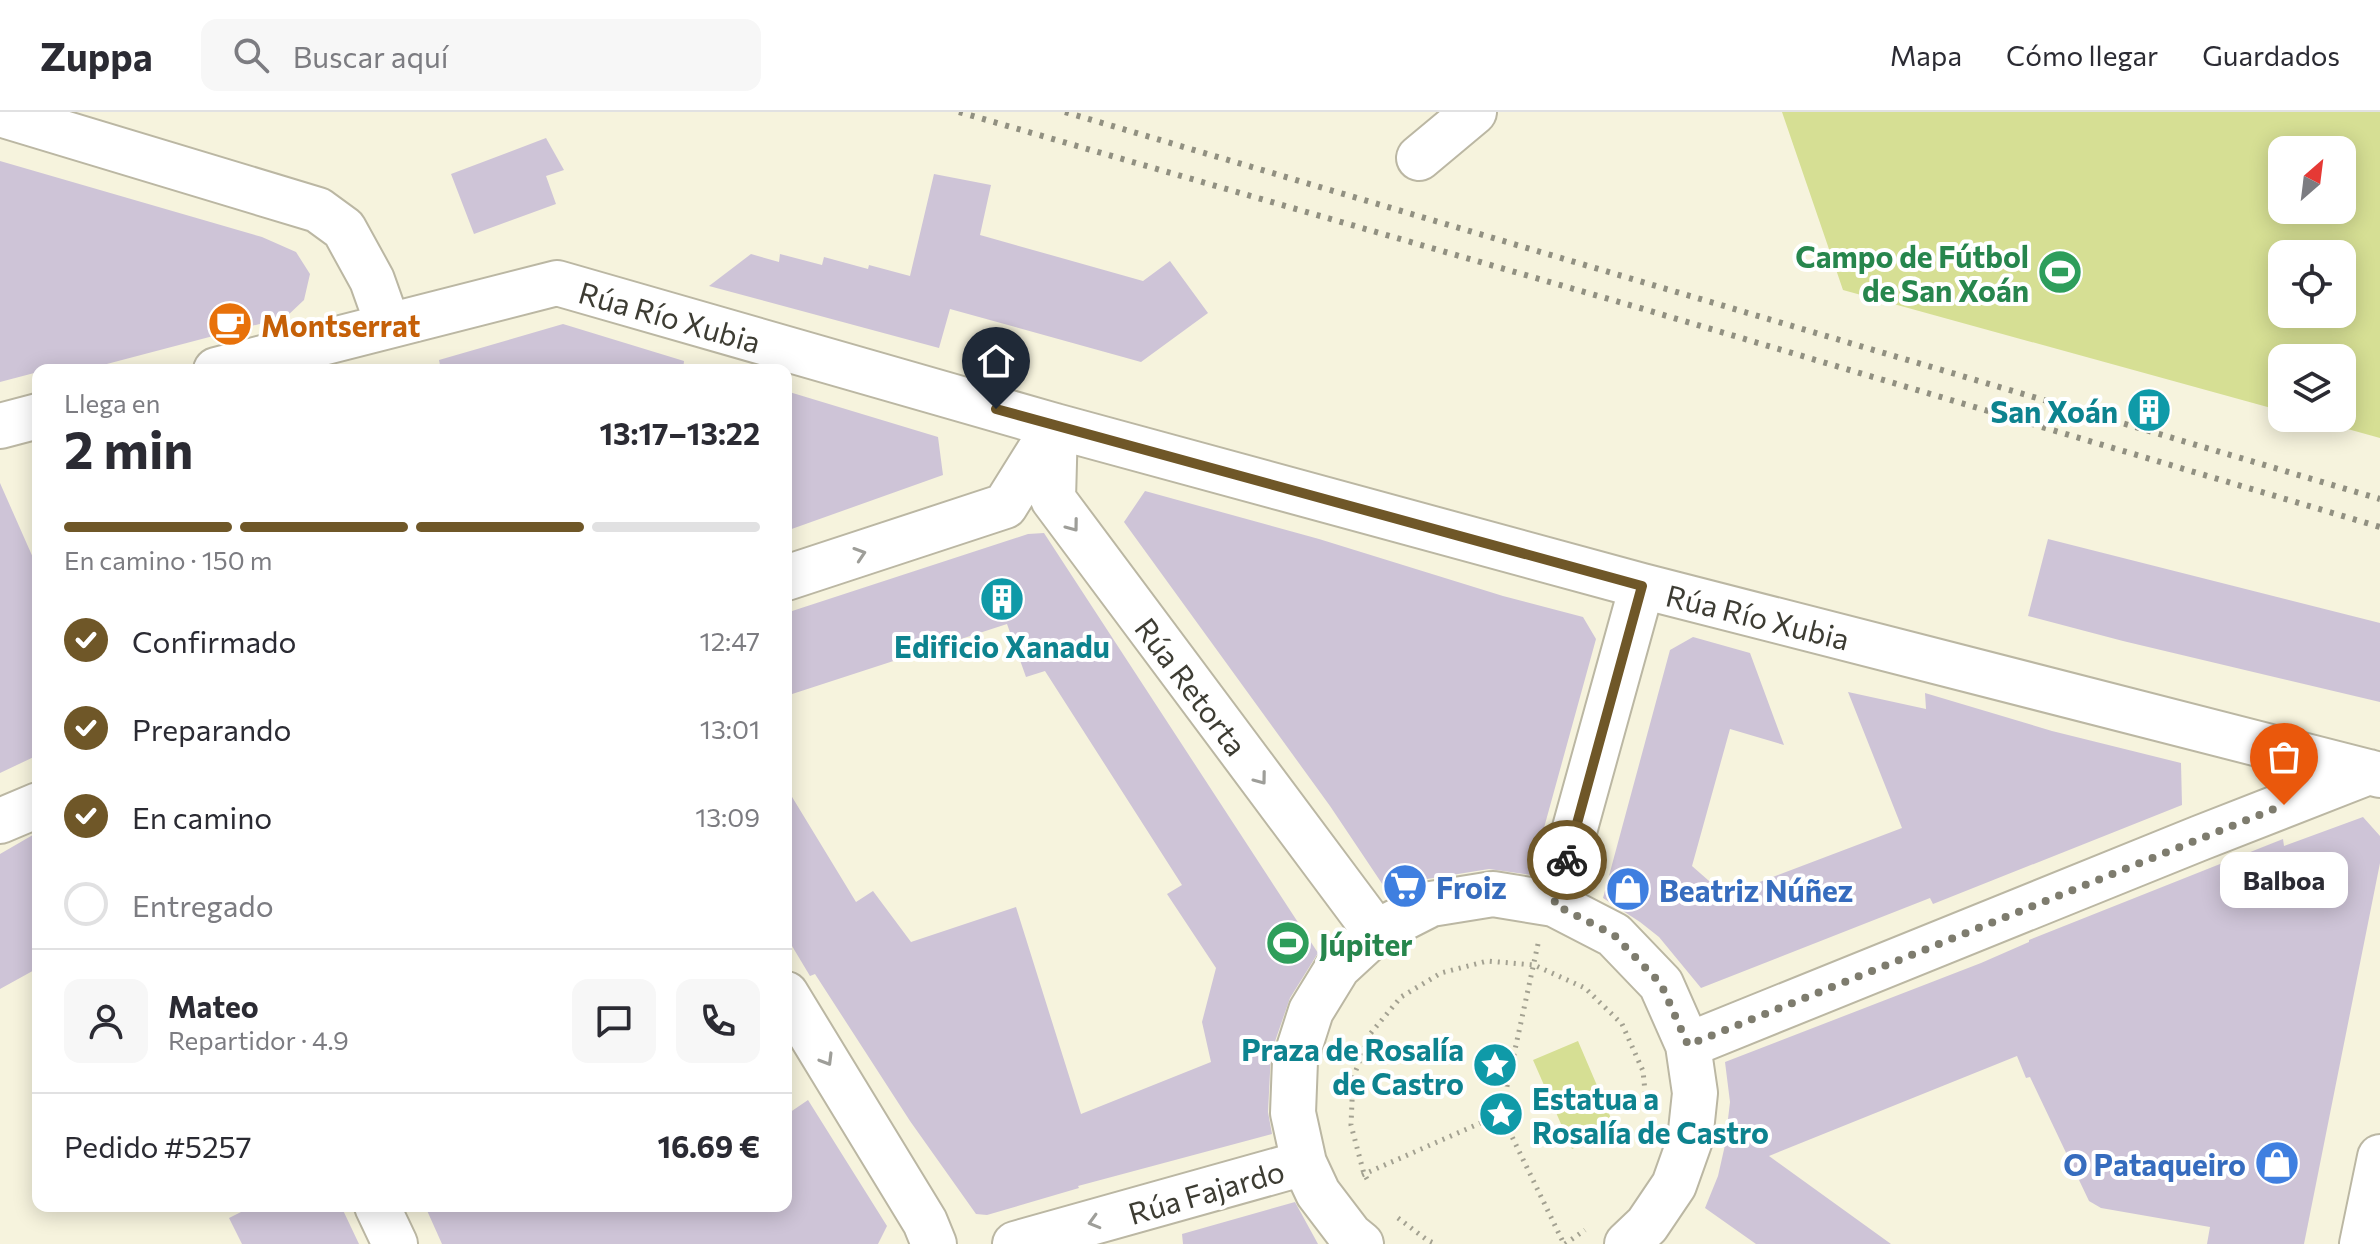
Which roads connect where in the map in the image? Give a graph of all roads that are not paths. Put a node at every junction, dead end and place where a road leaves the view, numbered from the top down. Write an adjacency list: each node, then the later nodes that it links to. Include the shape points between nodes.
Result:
1 (1474, 112): 3 (street)
2 (0, 114): 4 (street, via 318,210 344,229 372,280)
3 (1419, 158)
4 (388, 325): 5 (street, Rúa Río Xubia); 6 (street, Rúa Río Xubia, via 557,283)
5 (263, 364)
6 (1055, 426): 7 (street, one-way to 6, via 1005,506); 8 (street, Rúa Río Xubia); 13 (street, Rúa Retorta, one-way to 13, via 1053,499)
7 (792, 576)
8 (1642, 586): 9 (street, Rúa Río Xubia); 12 (street)
9 (2374, 773): 15 (street)
10 (32, 808): 11 (street)
11 (0, 821)
12 (1554, 904): 13 (street, via 1493,894 1431,904); 15 (street, via 1614,935 1661,984)
13 (1376, 932): 17 (street, via 1338,967 1311,1011 1299,1048 1293,1113)
14 (792, 1004): 21 (street, one-way to 21)
15 (1688, 1045): 19 (street, via 1695,1093 1690,1140 1674,1185)
16 (2380, 1157): 24 (street)
17 (1304, 1163): 22 (street, Rúa Fajardo, one-way to 22); 23 (street, via 1318,1193)
18 (380, 1212): 20 (street)
19 (1636, 1234)
20 (395, 1244)
21 (934, 1244)
22 (1015, 1244)
23 (1361, 1244)
24 (2362, 1244)

